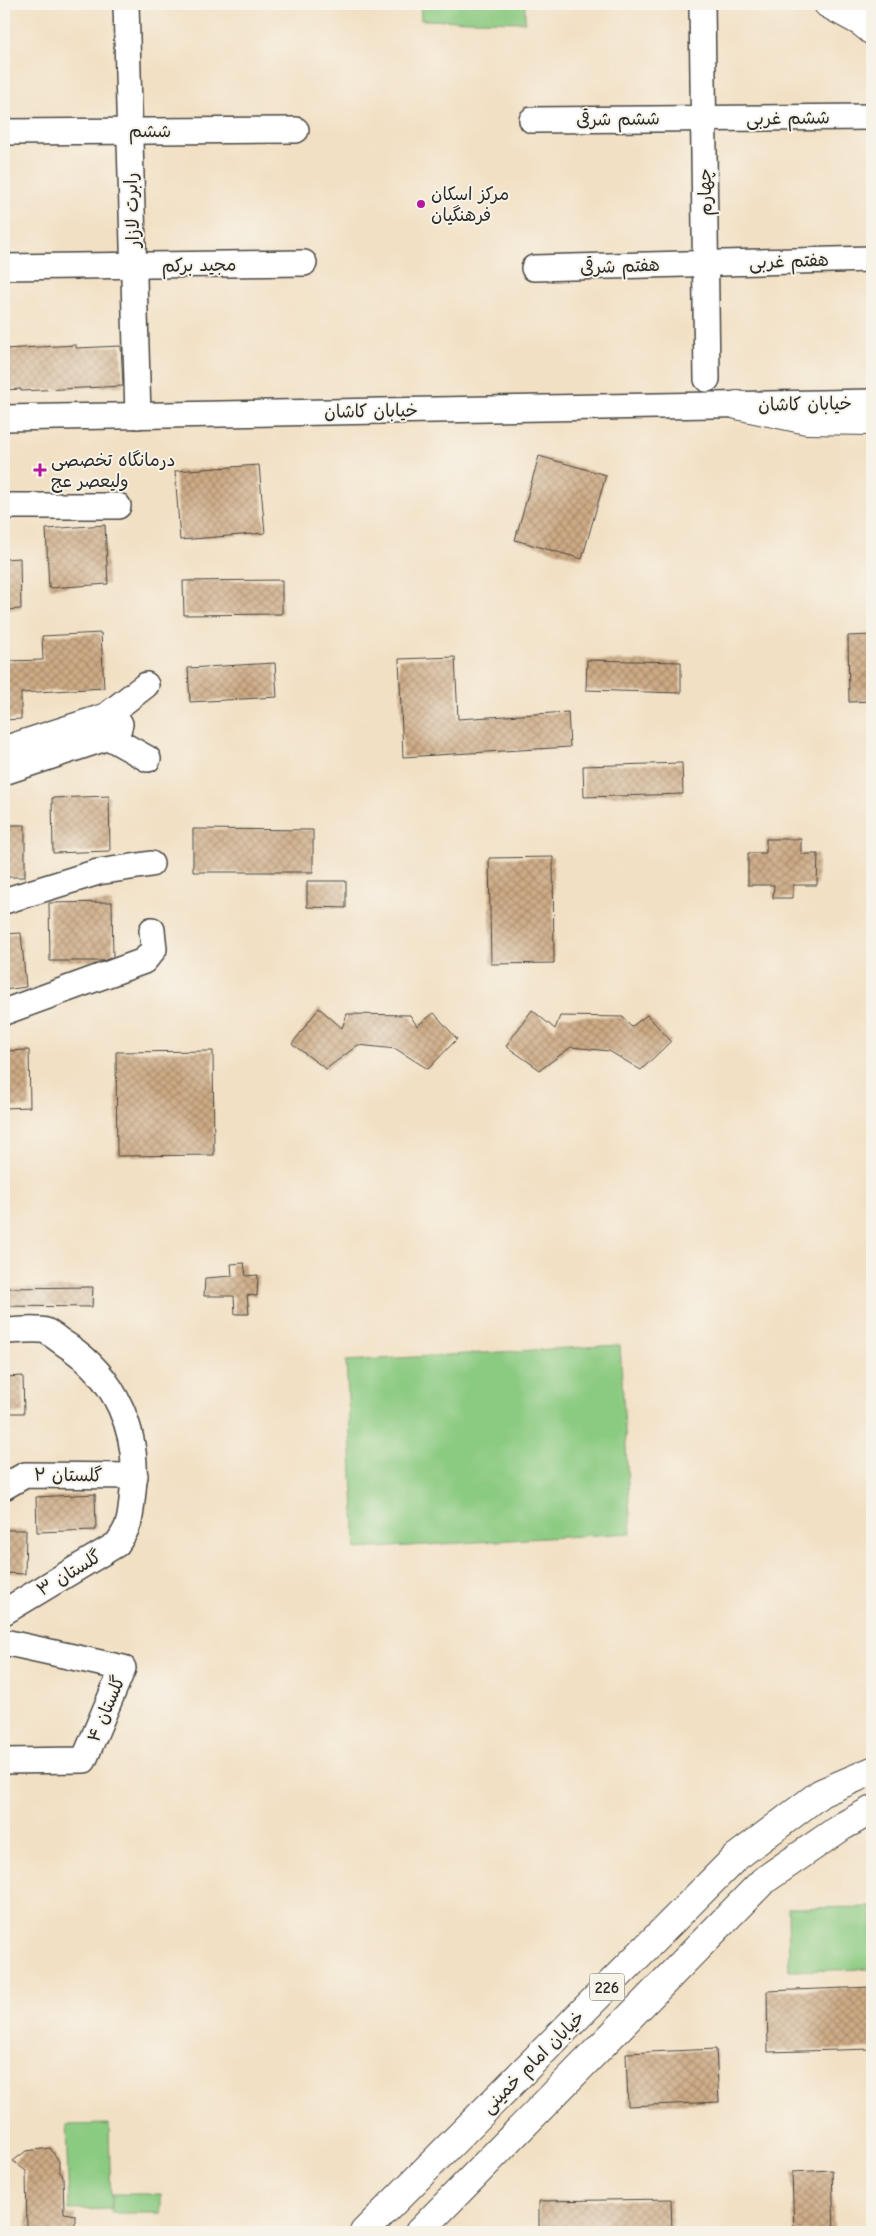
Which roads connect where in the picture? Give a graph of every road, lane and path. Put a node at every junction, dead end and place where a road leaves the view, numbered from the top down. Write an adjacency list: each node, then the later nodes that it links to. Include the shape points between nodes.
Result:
1 (126, 4): 9 (street, رابرت لازار)
2 (702, 4): 6 (street, چهارم)
3 (828, 4): 4 (main road)
4 (872, 31)
5 (872, 117): 6 (street, ششم غربی)
6 (704, 118): 7 (street, ششم شرقی); 12 (street, چهارم)
7 (532, 120)
8 (296, 130): 9 (street, ششم)
9 (130, 131): 10 (street, ششم); 14 (street, رابرت لازار)
10 (4, 132)
11 (872, 259): 12 (street, هفتم غربی)
12 (706, 263): 16 (street, هفتم شرقی); 17 (street, چهارم)
13 (304, 264): 14 (street, مجید برکم)
14 (134, 266): 15 (street, مجید برکم); 20 (street, رابرت لازار)
15 (4, 268)
16 (534, 268)
17 (707, 379)
18 (872, 402): 19 (street, خیابان کاشان)
19 (738, 405): 20 (street, خیابان کاشان); 22 (main road, خیابان کاشان, via 807,420)
20 (138, 416): 21 (street, خیابان کاشان)
21 (4, 418)
22 (872, 421)
23 (4, 506): 24 (street)
24 (118, 506)
25 (146, 685): 26 (street)
26 (108, 726): 27 (street); 28 (street); 29 (street)
27 (4, 749)
28 (148, 759)
29 (4, 772)
30 (151, 864): 31 (street, via 98,872)
31 (4, 901)
32 (152, 930): 33 (street, via 154,949 144,961)
33 (4, 1012)
34 (4, 1331): 35 (street, via 45,1331 78,1352 100,1373 116,1396 127,1423)
35 (135, 1476): 36 (street, گلستان ۲, via 25,1475); 37 (street, گلستان ۳, via 129,1527 117,1544)
36 (4, 1487)
37 (4, 1612)
38 (4, 1642): 39 (street, گلستان ۴, via 123,1668 84,1760)
39 (4, 1761)
40 (872, 1771): 42 (main road, خیابان امام خمینی / 226, via 821,1794 735,1858)
41 (872, 1810): 43 (main road, خیابان امام خمینی / 226, via 763,1881)
42 (452, 2144): 43 (main road, via 468,2146 479,2154); 44 (main road, خیابان امام خمینی / 226)
43 (478, 2173): 45 (main road, خیابان امام خمینی / 226)
44 (364, 2232)
45 (419, 2232)

